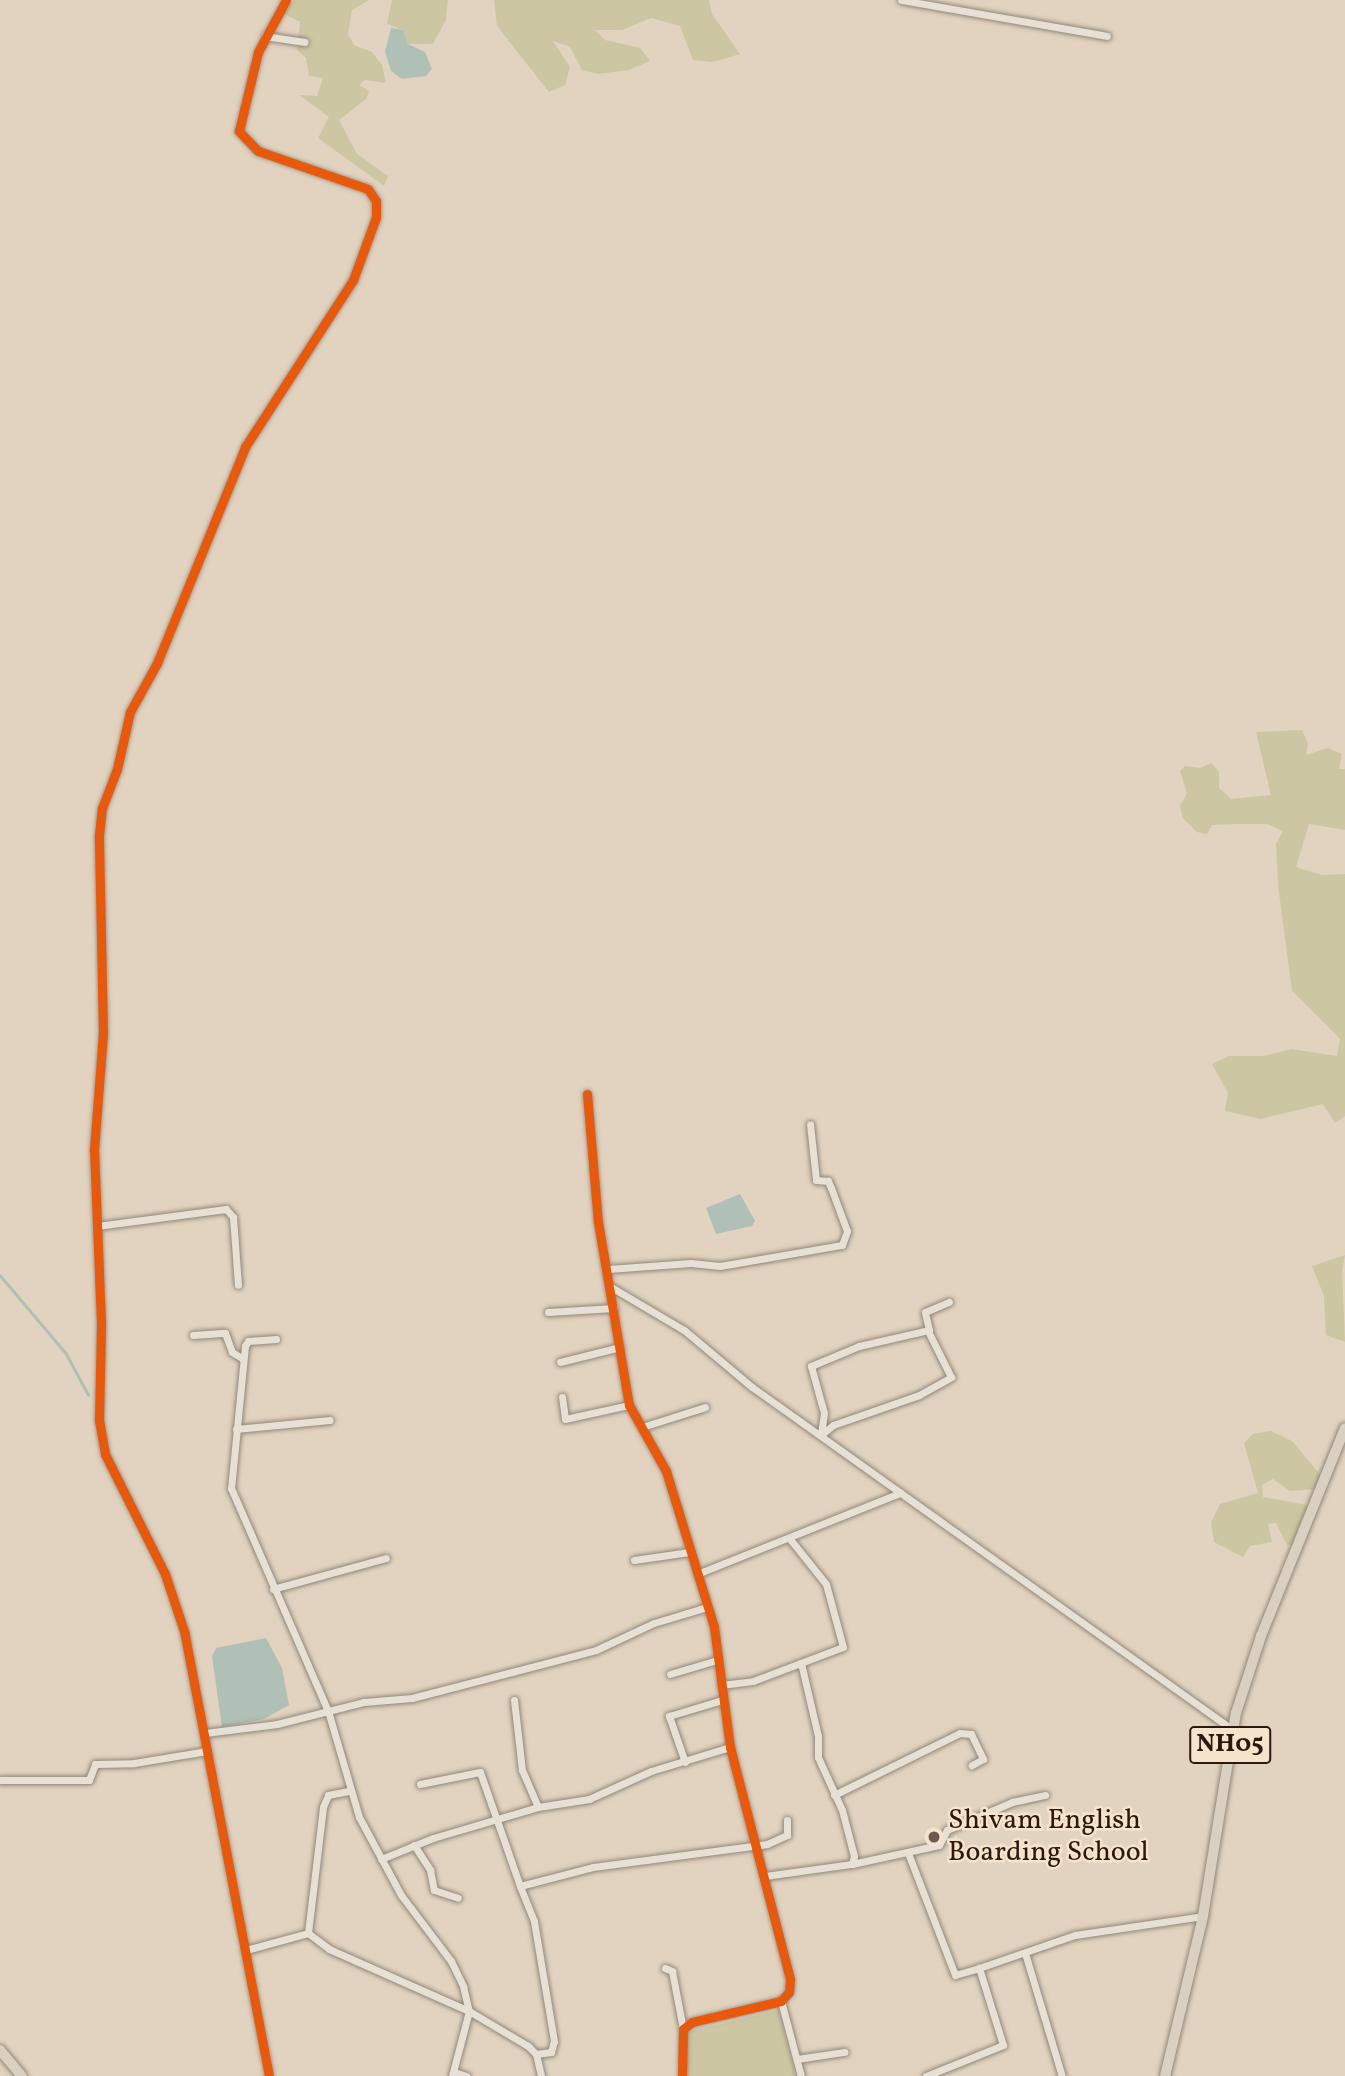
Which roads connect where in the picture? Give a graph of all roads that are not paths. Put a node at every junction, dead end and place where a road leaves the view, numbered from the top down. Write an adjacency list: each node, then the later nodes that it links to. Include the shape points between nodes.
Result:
1 (286, 0): 3 (street)
2 (901, 0): 4 (street)
3 (265, 36): 5 (street); 8 (street, via 240,116 244,141 294,167 368,189 376,201 376,217 353,280 246,447 156,663 130,712 102,808 103,1033 94,1150)
4 (1107, 36)
5 (305, 42)
6 (587, 1094): 9 (street, via 598,1222)
7 (810, 1124): 9 (street, via 816,1180 828,1181 831,1188 847,1231 842,1245 720,1266 691,1263)
8 (97, 1226): 10 (street, via 226,1209 233,1217); 45 (street, via 102,1324 99,1421 105,1454 164,1574 185,1634)
9 (608, 1269): 11 (street)
10 (238, 1285)
11 (611, 1287): 13 (street); 28 (street, via 684,1330 752,1387)
12 (950, 1303): 15 (street, via 925,1312)
13 (614, 1308): 14 (street); 18 (street)
14 (548, 1312)
15 (928, 1331): 28 (street, via 859,1346 811,1366 824,1413); 28 (street, via 951,1377)
16 (193, 1335): 19 (street, via 225,1333 232,1352)
17 (276, 1339): 19 (street, via 248,1341)
18 (620, 1347): 20 (street); 22 (street)
19 (243, 1359): 27 (street)
20 (560, 1362)
21 (562, 1397): 22 (street, via 565,1419)
22 (629, 1405): 25 (street)
23 (705, 1407): 25 (street)
24 (330, 1420): 27 (street)
25 (642, 1427): 31 (street, via 666,1471)
26 (1345, 1428): 44 (main road, NH05, via 1261,1636)
27 (236, 1429): 35 (street, via 231,1488)
28 (821, 1434): 29 (street)
29 (900, 1493): 30 (street); 44 (street)
30 (790, 1539): 34 (street); 38 (street, via 826,1584 843,1647)
31 (689, 1552): 33 (street); 34 (street)
32 (386, 1558): 35 (street)
33 (634, 1560)
34 (697, 1574): 36 (street)
35 (273, 1589): 43 (street)
36 (707, 1608): 37 (street); 43 (street, via 654,1623 562,1660 412,1698)
37 (717, 1660): 39 (street); 40 (street)
38 (801, 1663): 40 (street, via 753,1681); 53 (street, via 818,1736 818,1758)
39 (670, 1674)
40 (721, 1685): 42 (street)
41 (514, 1700): 55 (street, via 522,1770)
42 (722, 1700): 46 (street); 48 (street, via 669,1716)
43 (328, 1711): 45 (street, via 277,1724); 52 (street, via 342,1750)
44 (1233, 1730): 66 (main road, NH05)
45 (205, 1733): 47 (street)
46 (730, 1747): 48 (street); 59 (street)
47 (207, 1751): 50 (street, via 134,1763 94,1764 89,1780); 68 (street)
48 (685, 1762): 55 (street, via 651,1771 589,1799)
49 (972, 1765): 53 (street, via 983,1759 971,1734 960,1734)
50 (0, 1780)
51 (420, 1784): 56 (street, via 480,1772)
52 (349, 1791): 61 (street); 67 (street, via 328,1795 323,1807)
53 (834, 1795): 62 (street, via 848,1828)
54 (1045, 1795): 60 (street, via 1012,1802 947,1830 939,1845)
55 (538, 1807): 56 (street)
56 (499, 1819): 58 (street); 64 (street)
57 (787, 1820): 59 (street, via 787,1835)
58 (414, 1845): 61 (street); 65 (street, via 430,1870 434,1890)
59 (756, 1846): 63 (street); 64 (street, via 593,1867)
60 (908, 1853): 62 (street); 71 (street, via 955,1975)
61 (381, 1859): 73 (street, via 451,1961)
62 (852, 1864): 63 (street)
63 (765, 1876): 72 (street, via 790,1979 789,1992)
64 (520, 1886): 77 (street, via 534,1921 554,2041 551,2052)
65 (458, 1898)
66 (1203, 1916): 69 (street, via 1074,1935); 88 (main road, NH05)
67 (308, 1933): 68 (street); 73 (street, via 328,1949)
68 (246, 1950): 81 (street)
69 (1025, 1953): 71 (street); 87 (street)
70 (666, 1968): 74 (street, via 672,1971)
71 (979, 1968): 86 (street, via 1003,2045)
72 (781, 2001): 74 (street, via 692,2022); 78 (street)
73 (469, 2011): 77 (street); 79 (street)
74 (683, 2029): 84 (street)
75 (0, 2050): 80 (main road)
76 (844, 2052): 78 (street)
77 (536, 2054): 83 (street)
78 (797, 2060): 85 (street)
79 (453, 2074): 82 (street)
80 (22, 2076)
81 (269, 2076)
82 (466, 2076)
83 (541, 2076)
84 (682, 2076)
85 (801, 2076)
86 (926, 2076)
87 (1062, 2076)
88 (1165, 2076)

